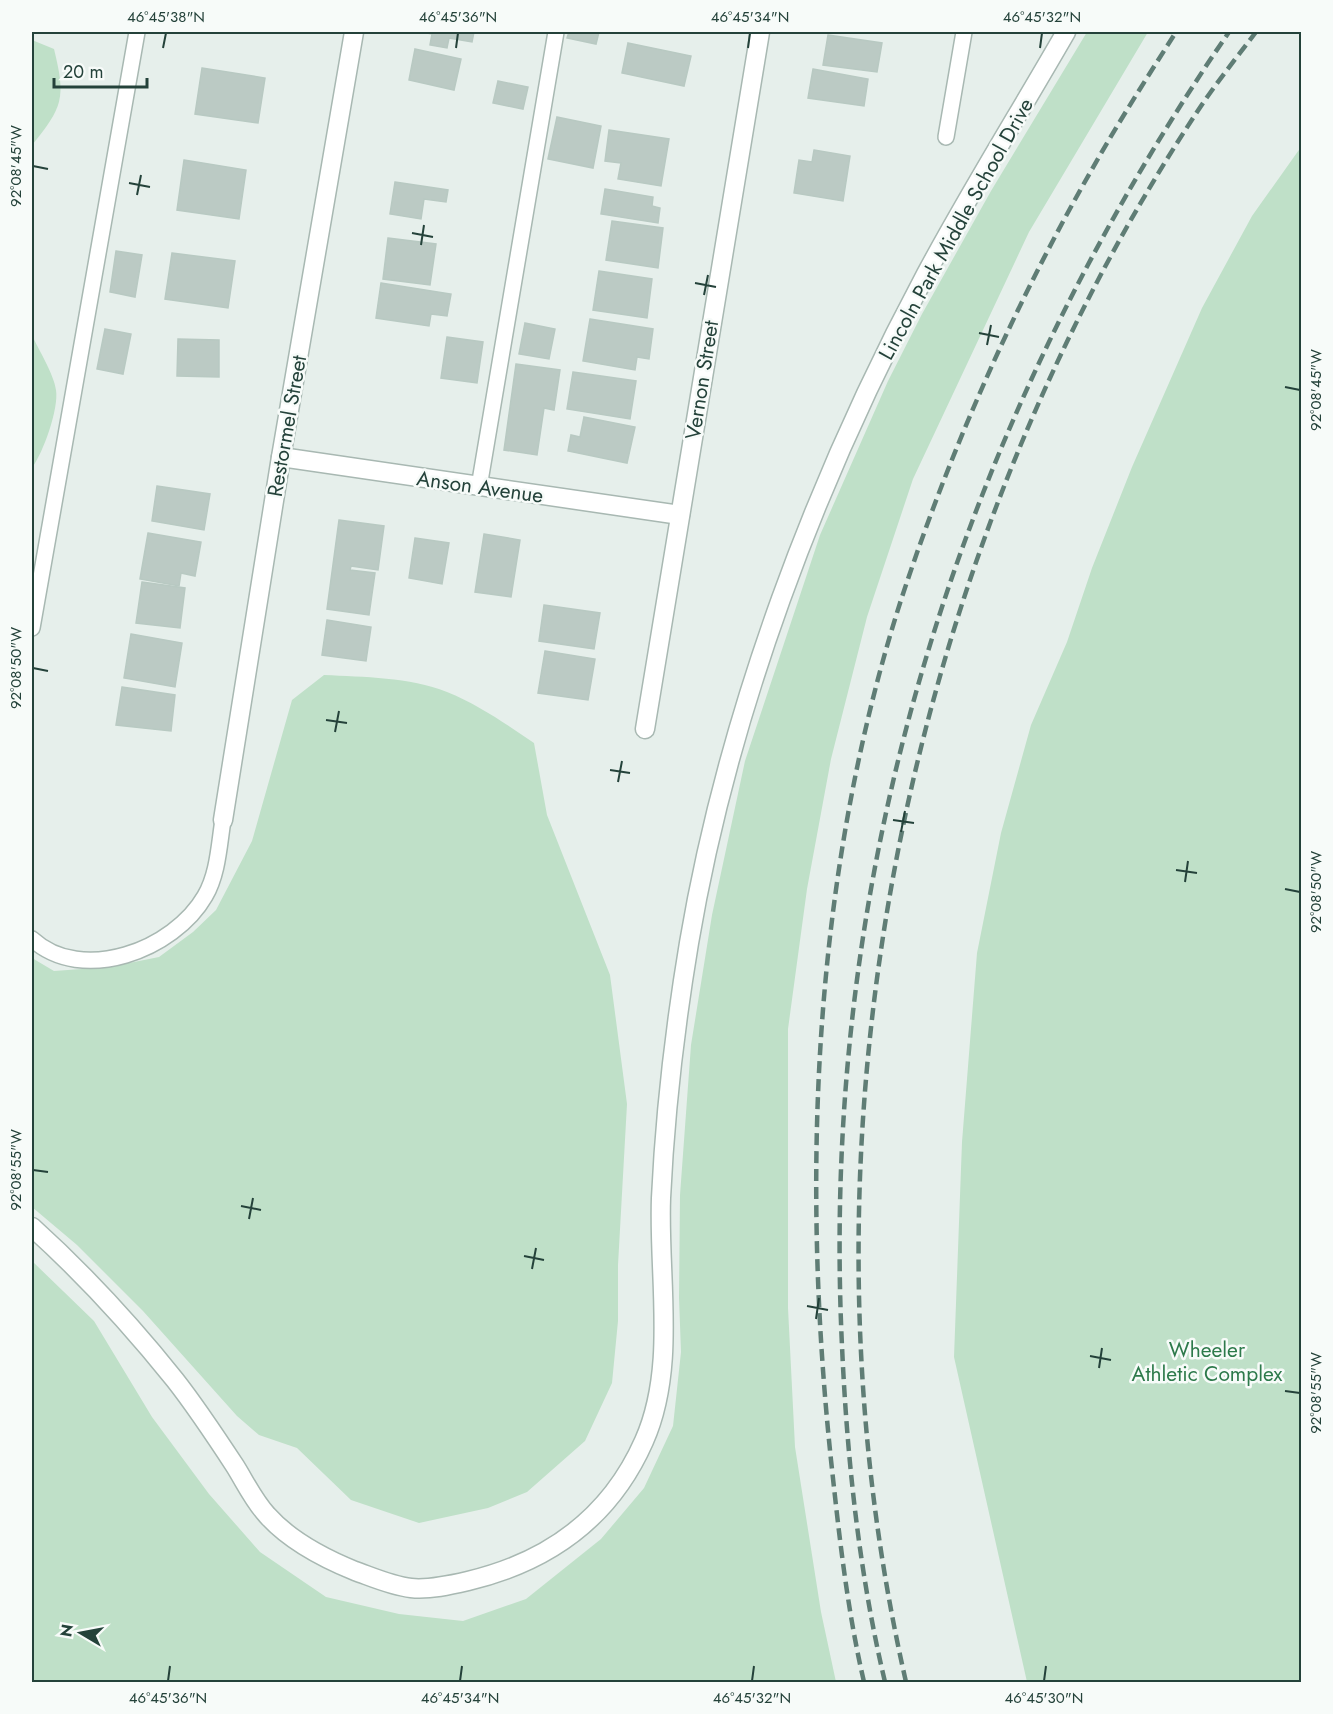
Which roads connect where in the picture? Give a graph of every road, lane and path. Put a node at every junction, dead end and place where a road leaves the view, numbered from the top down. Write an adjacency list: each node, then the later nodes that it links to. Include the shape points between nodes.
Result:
1 (137, 32): 11 (lane)
2 (354, 32): 8 (street, Restormel Street)
3 (556, 32): 9 (lane)
4 (760, 32): 10 (street, Vernon Street)
5 (964, 32): 7 (lane)
6 (1066, 32): 15 (street, Lincoln Park Middle School Drive, via 926,273 849,429 781,601 736,737 711,827 688,945 669,1094 661,1199 660,1378 644,1441 608,1499 557,1546 523,1565 486,1577 410,1588 336,1563 301,1544 268,1516 176,1381 97,1289)
7 (946, 137)
8 (281, 457): 9 (street, Anson Avenue); 13 (street, Restormel Street)
9 (478, 487): 10 (street, Anson Avenue)
10 (680, 515): 12 (street, Vernon Street)
11 (32, 628)
12 (645, 729)
13 (223, 820): 14 (lane, via 206,895 185,921 159,942 116,958 79,958 53,954)
14 (32, 939)
15 (32, 1227)

